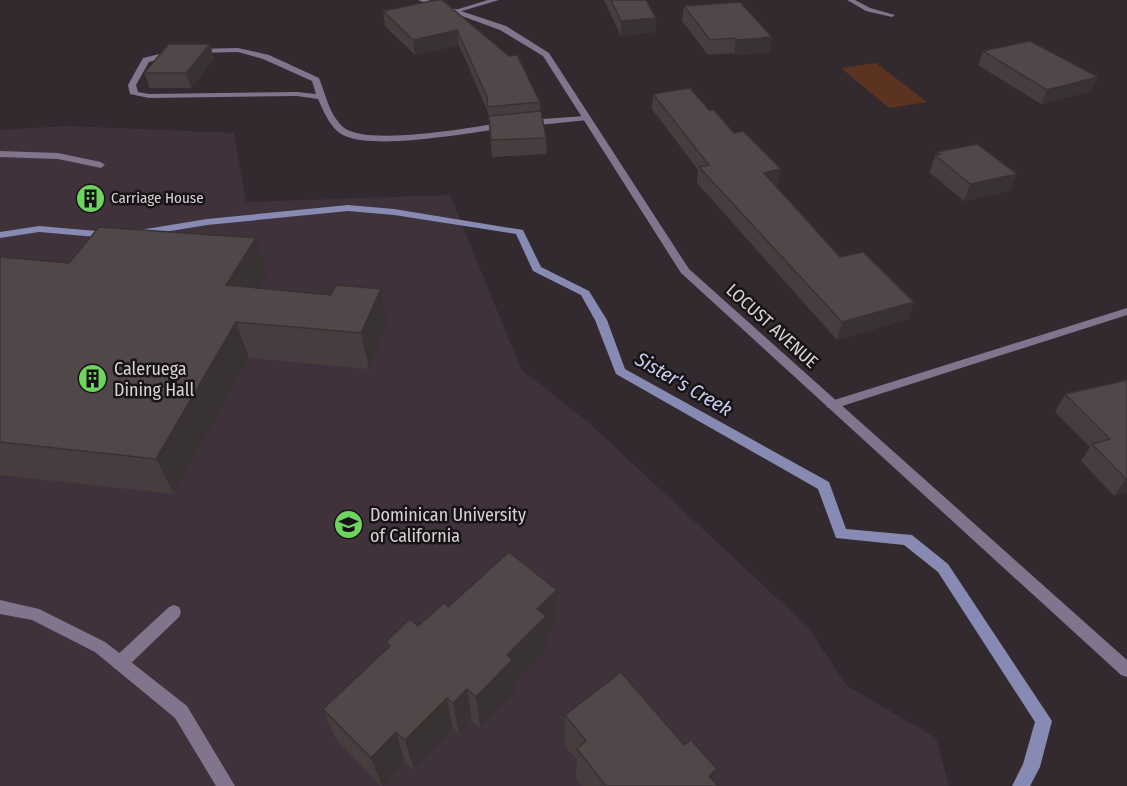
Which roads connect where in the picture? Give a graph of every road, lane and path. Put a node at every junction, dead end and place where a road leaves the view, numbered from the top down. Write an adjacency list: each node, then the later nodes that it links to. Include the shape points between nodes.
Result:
1 (422, 0): 4 (street, LOCUST AVENUE)
2 (496, 0): 4 (street)
3 (850, 0): 5 (street, via 868,10)
4 (455, 11): 7 (street, LOCUST AVENUE, via 503,27 546,55)
5 (892, 15)
6 (321, 97): 6 (street, via 149,96 134,94 132,85 146,60 178,51 238,50 266,57 316,80); 7 (street, via 331,118 346,134 369,139)
7 (585, 118): 11 (street, LOCUST AVENUE, via 685,271)
8 (0, 154): 9 (street, via 58,156)
9 (101, 165)
10 (1127, 311): 11 (street)
11 (832, 405): 15 (street, LOCUST AVENUE)
12 (0, 607): 14 (street, via 34,614 100,647)
13 (174, 612): 14 (street)
14 (120, 663): 16 (street, via 181,712)
15 (1127, 670)
16 (226, 786)

